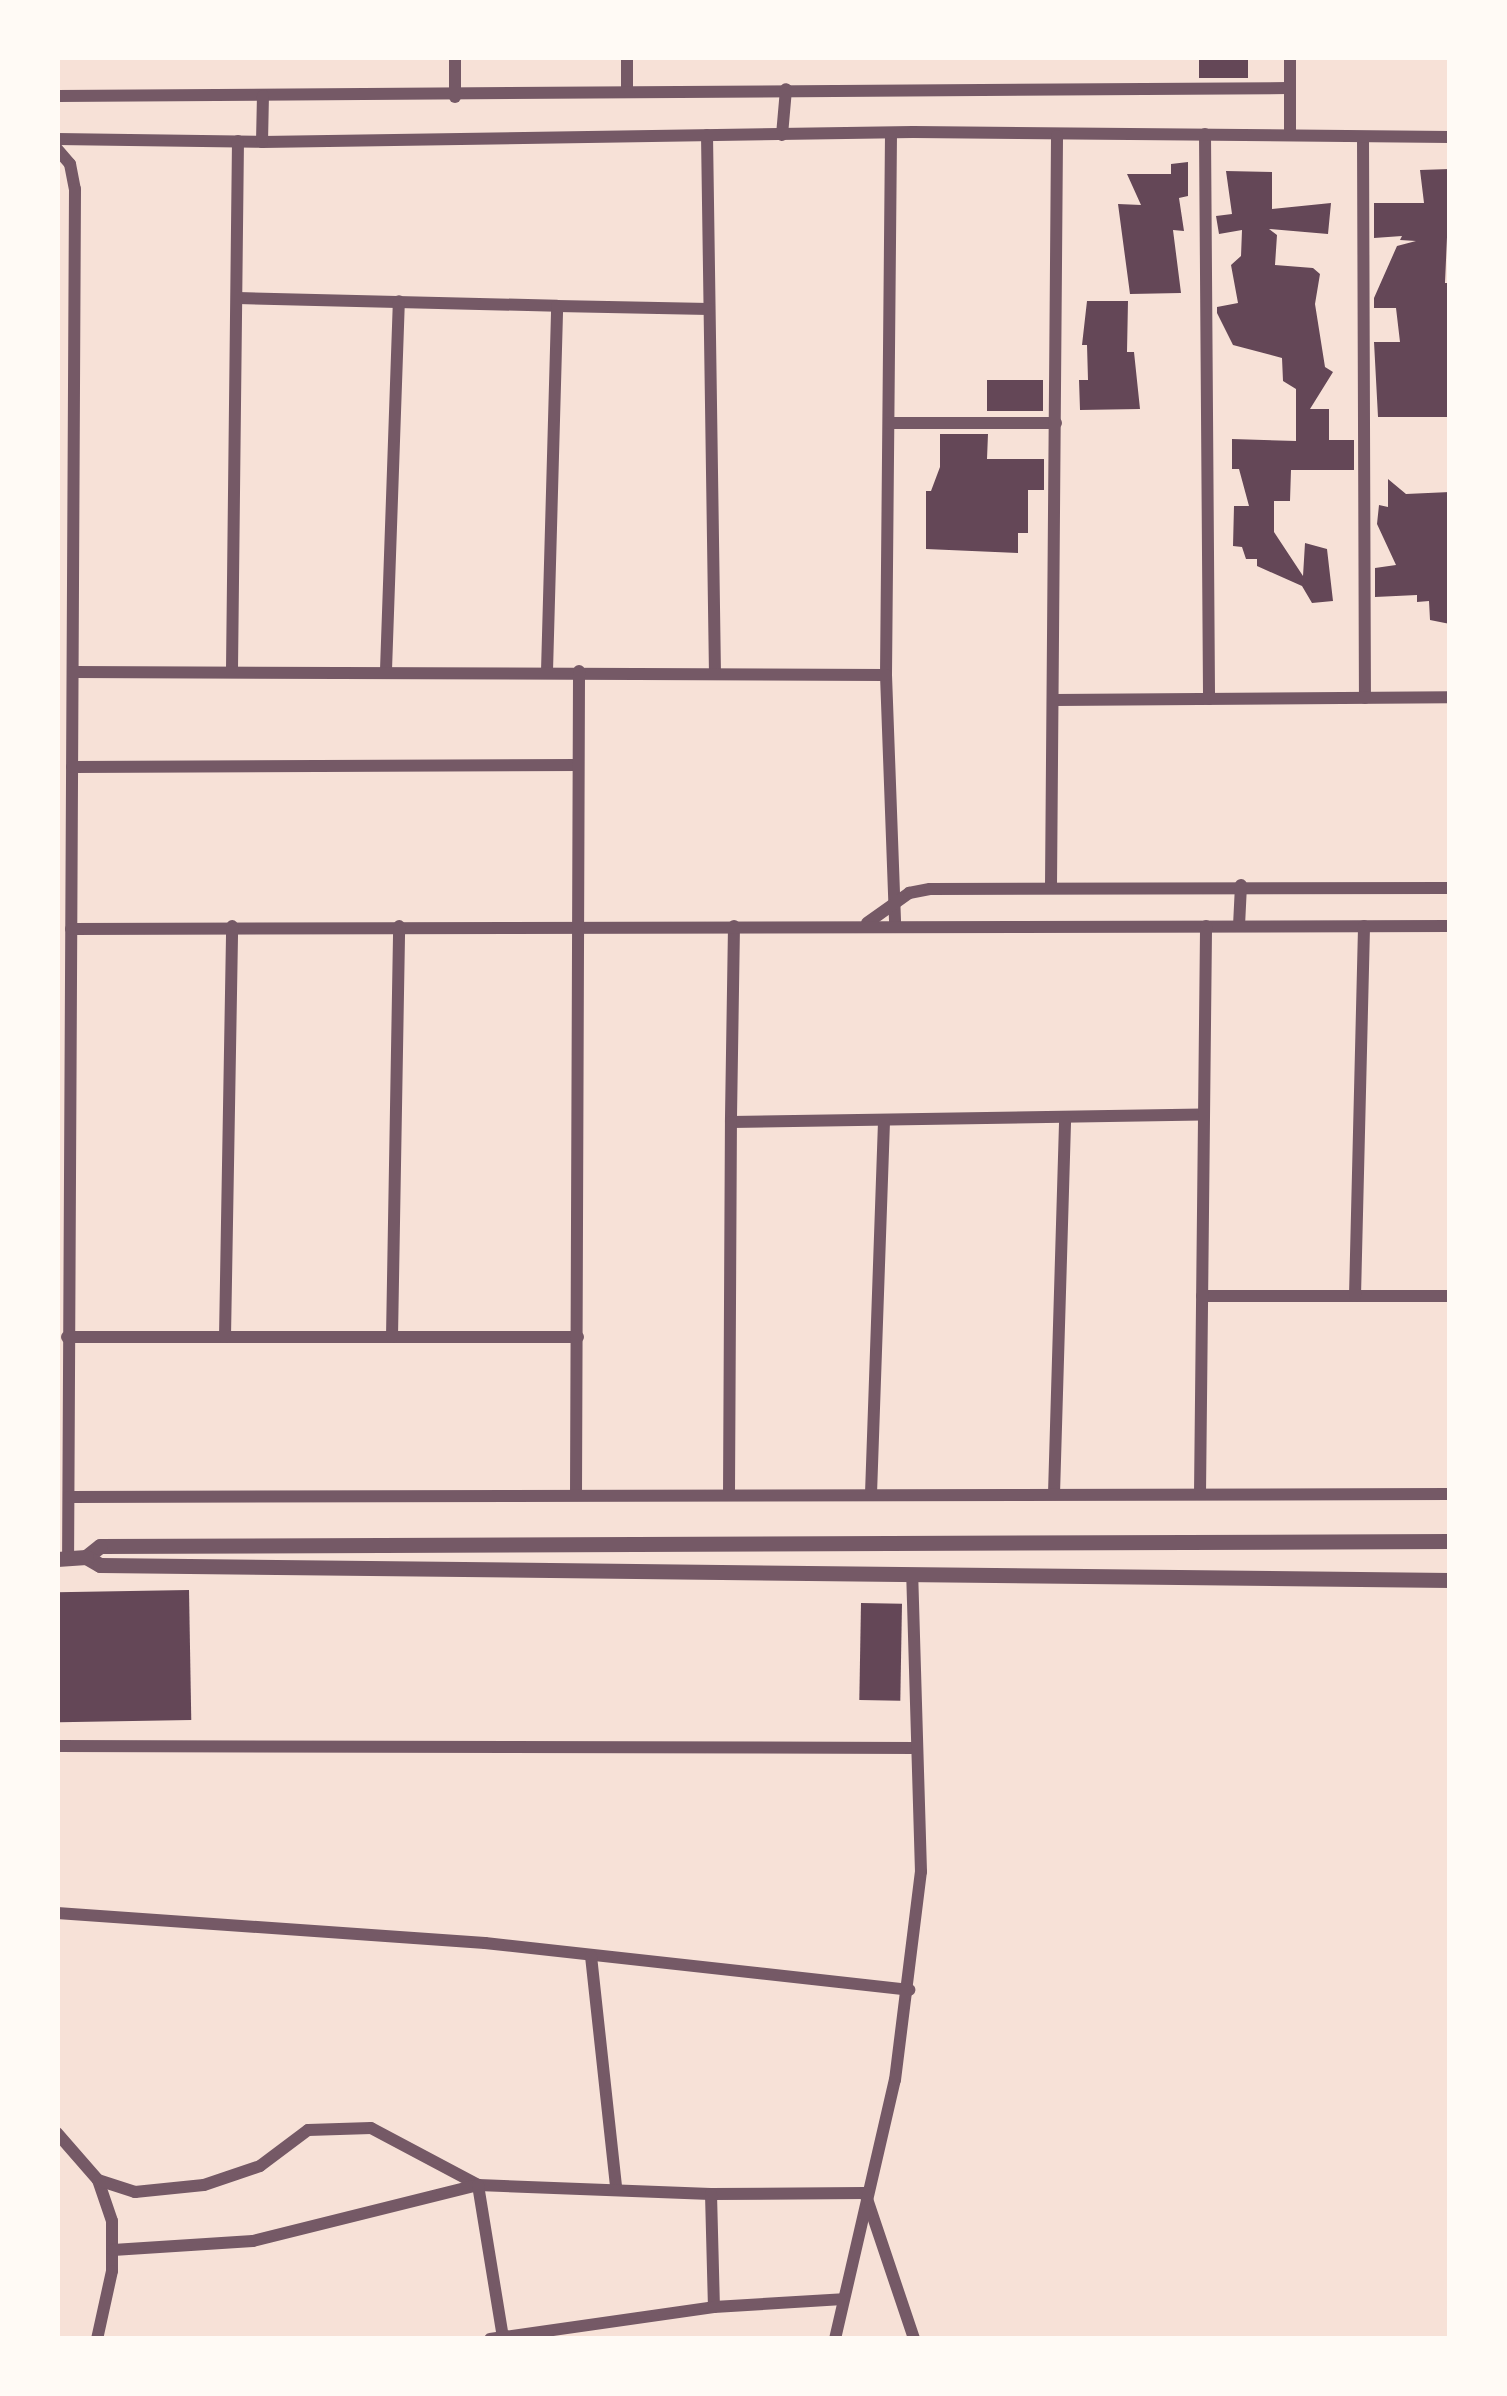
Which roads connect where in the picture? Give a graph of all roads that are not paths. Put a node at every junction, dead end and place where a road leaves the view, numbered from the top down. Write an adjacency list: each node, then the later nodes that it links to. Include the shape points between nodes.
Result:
1 (454, 57): 9 (street)
2 (628, 57): 6 (street)
3 (1290, 57): 4 (street)
4 (1288, 88): 5 (street); 12 (street)
5 (786, 89): 6 (street); 14 (street)
6 (627, 90): 9 (street)
7 (57, 96): 8 (street)
8 (263, 96): 9 (street); 20 (street)
9 (454, 97)
10 (890, 134): 14 (street); 15 (street); 26 (street)
11 (1205, 134): 12 (street); 15 (street); 37 (street)
12 (1290, 134): 16 (street)
13 (706, 135): 14 (street); 20 (street); 25 (street)
14 (782, 135)
15 (1058, 136): 27 (street)
16 (1363, 137): 17 (street); 36 (street)
17 (1450, 137)
18 (57, 139): 19 (street)
19 (238, 141): 20 (street); 22 (street)
20 (262, 142)
21 (57, 149): 32 (street, via 74,175)
22 (238, 298): 23 (street); 28 (street)
23 (398, 302): 24 (street); 29 (street)
24 (557, 306): 25 (street); 30 (street)
25 (709, 309): 33 (street)
26 (889, 423): 27 (street); 34 (street)
27 (1056, 423): 38 (street)
28 (232, 669): 29 (street); 32 (street)
29 (386, 670): 30 (street)
30 (547, 671): 31 (street)
31 (580, 671): 33 (street); 39 (street)
32 (73, 672): 40 (street)
33 (715, 672): 34 (street)
34 (886, 675): 44 (street)
35 (1450, 697): 36 (street)
36 (1365, 698): 37 (street)
37 (1209, 699): 38 (street)
38 (1054, 700): 42 (street)
39 (578, 765): 40 (street); 49 (street)
40 (72, 767): 55 (street)
41 (1241, 884): 42 (street); 43 (street); 52 (street)
42 (1051, 886): 44 (street, via 930,889)
43 (1450, 888)
44 (894, 901): 45 (street); 46 (street)
45 (866, 924): 46 (street); 50 (street)
46 (895, 924): 51 (street)
47 (232, 926): 48 (street); 55 (street); 64 (street)
48 (400, 926): 49 (street); 65 (street)
49 (581, 926): 50 (street); 66 (street)
50 (734, 926): 59 (street)
51 (1206, 926): 52 (street); 56 (street)
52 (1239, 926): 53 (street)
53 (1364, 926): 54 (street); 61 (street)
54 (1450, 926)
55 (71, 928): 63 (street)
56 (1202, 1115): 57 (street); 60 (street)
57 (1065, 1117): 58 (street); 69 (street)
58 (884, 1120): 59 (street); 68 (street)
59 (731, 1122): 67 (street)
60 (1202, 1296): 61 (street); 70 (street)
61 (1355, 1296): 62 (street)
62 (1450, 1296)
63 (68, 1337): 64 (street); 73 (street)
64 (225, 1337): 65 (street)
65 (392, 1337): 66 (street)
66 (578, 1337): 72 (street)
67 (729, 1494): 68 (street); 72 (street)
68 (871, 1494): 69 (street)
69 (1054, 1494): 70 (street)
70 (1200, 1494): 71 (street)
71 (1450, 1494)
72 (576, 1495): 73 (street)
73 (69, 1496): 76 (street)
74 (1450, 1541): 75 (street, via 100,1546)
75 (86, 1557): 76 (street); 77 (street, via 100,1565)
76 (62, 1558)
77 (912, 1577): 78 (street); 80 (street)
78 (1450, 1580)
79 (57, 1746): 80 (street)
80 (916, 1748): 83 (street, via 921,1872)
81 (57, 1913): 82 (street)
82 (591, 1956): 83 (street); 87 (street)
83 (909, 1990): 88 (street)
84 (57, 2133): 85 (street)
85 (98, 2180): 86 (street, via 135,2192 204,2185 260,2166 308,2130 371,2128); 90 (street)
86 (478, 2185): 87 (street); 90 (street, via 253,2241); 93 (street)
87 (616, 2188): 89 (street)
88 (865, 2193): 89 (street); 91 (street); 96 (street)
89 (711, 2194): 92 (street)
90 (113, 2249): 94 (street)
91 (843, 2299): 92 (street); 95 (street)
92 (714, 2307): 93 (street)
93 (496, 2338)
94 (97, 2339)
95 (835, 2339)
96 (914, 2339)

